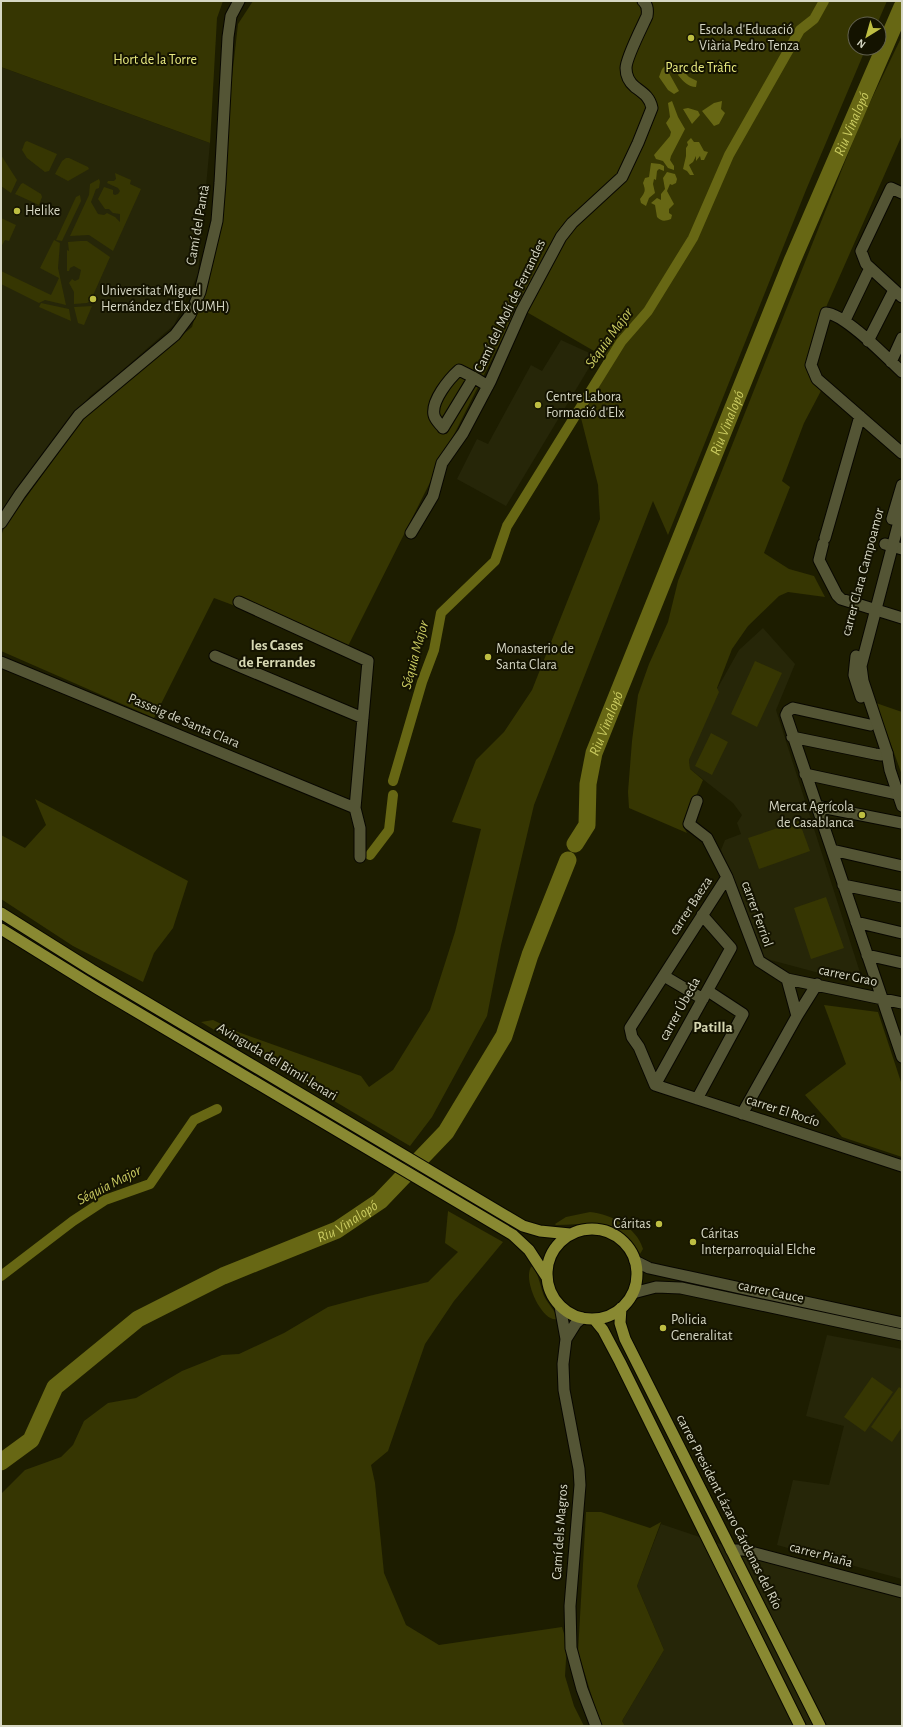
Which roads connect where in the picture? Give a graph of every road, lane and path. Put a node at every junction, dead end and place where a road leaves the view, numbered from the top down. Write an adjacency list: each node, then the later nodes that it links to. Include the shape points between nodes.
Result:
1 (239, 1): 17 (street, Camí del Pantà, via 231,16 228,37 217,221 200,292 190,315 175,335 79,415)
2 (643, 1): 12 (street, Camí del Molí de Ferrandes, via 648,9 647,16 626,66 627,77 648,97 652,108 638,143 622,177 572,223 561,237 522,310)
3 (902, 193): 4 (street, via 891,188 861,252 863,260)
4 (870, 268): 5 (street); 6 (street)
5 (898, 293): 8 (street)
6 (845, 320): 8 (street); 13 (street, via 826,313 811,365 817,379)
7 (902, 338): 9 (street)
8 (868, 341): 9 (street)
9 (891, 362): 10 (street)
10 (902, 372)
11 (474, 377): 11 (street, via 459,370 450,378 434,405 434,416 443,428); 12 (street)
12 (488, 386): 18 (street, Camí del Molí de Ferrandes, via 463,433 442,463 433,496)
13 (860, 416): 14 (street); 21 (street, via 819,560 841,599)
14 (902, 453)
15 (902, 485): 19 (street, carrer Clara Campoamor)
16 (902, 510): 19 (street, carrer Clara Campoamor)
17 (1, 523)
18 (411, 533)
19 (893, 546): 21 (street, carrer Clara Campoamor)
20 (239, 602): 26 (street, via 368,661)
21 (872, 609): 22 (street); 25 (street, carrer Clara Campoamor)
22 (902, 618)
23 (215, 656): 26 (street)
24 (1, 662): 35 (street, Passeig de Santa Clara)
25 (857, 667): 27 (street, via 856,683); 29 (street)
26 (363, 718): 35 (street)
27 (870, 725): 28 (street, via 793,708 786,715); 29 (street)
28 (792, 737): 29 (street); 30 (street)
29 (884, 754): 31 (street)
30 (805, 774): 31 (street); 33 (street)
31 (900, 791): 34 (street)
32 (697, 801): 40 (street, carrer Baeza, via 689,824 707,838)
33 (816, 806): 36 (street); 37 (street)
34 (902, 806)
35 (355, 808): 38 (street, via 360,828)
36 (902, 823)
37 (832, 850): 39 (street); 41 (street)
38 (360, 857)
39 (902, 866)
40 (727, 877): 44 (street, carrer Baeza); 51 (street, carrer Ferriol, via 758,961)
41 (843, 884): 42 (street); 45 (street)
42 (902, 897)
43 (1, 913): 62 (main road, Avinguda del Bimil·lenari, via 92,970 524,1226 540,1232)
44 (702, 915): 50 (street, carrer Baeza); 53 (street, carrer Úbeda, via 731,948)
45 (856, 922): 47 (street); 48 (street)
46 (1, 929): 64 (main road, Avinguda del Bimil·lenari, via 513,1235 529,1250)
47 (902, 932)
48 (867, 955): 49 (street); 54 (street)
49 (902, 963)
50 (664, 976): 53 (street); 58 (street, carrer Baeza, via 630,1028)
51 (787, 979): 52 (street, carrer Grao); 56 (street)
52 (817, 984): 54 (street, carrer Grao); 56 (street)
53 (705, 995): 58 (street, carrer Úbeda); 59 (street, via 743,1014)
54 (882, 998): 55 (street, carrer Grao); 57 (street)
55 (902, 1003)
56 (797, 1016): 60 (street)
57 (902, 1057)
58 (655, 1085): 59 (street, carrer El Rocío)
59 (697, 1099): 60 (street, carrer El Rocío)
60 (742, 1114): 61 (street, carrer El Rocío)
61 (902, 1166)
62 (570, 1234): 63 (main road, via 590,1228 611,1233 627,1246); 64 (main road, via 554,1248)
63 (635, 1261): 65 (main road, via 637,1274); 70 (street, carrer Cauce, via 649,1268)
64 (546, 1276): 66 (main road, via 550,1293)
65 (633, 1293): 67 (main road); 71 (street, carrer Cauce, via 656,1286 681,1288)
66 (560, 1306): 68 (main road); 72 (street, Camí dels Magros)
67 (621, 1308): 69 (main road, via 608,1316); 73 (main road, carrer President Lázaro Cárdenas del Río, via 620,1323 625,1339)
68 (582, 1318): 69 (main road); 72 (street, Camí dels Magros)
69 (594, 1319): 76 (main road, via 603,1330 624,1369)
70 (902, 1323)
71 (902, 1335)
72 (566, 1339): 75 (street, Camí dels Magros, via 563,1364 564,1390 580,1485 570,1606 571,1648 582,1689)
73 (731, 1550): 74 (street, carrer Piaña, via 743,1550); 77 (main road, carrer President Lázaro Cárdenas del Río)
74 (902, 1592)
75 (596, 1726)
76 (800, 1726)
77 (820, 1726)

